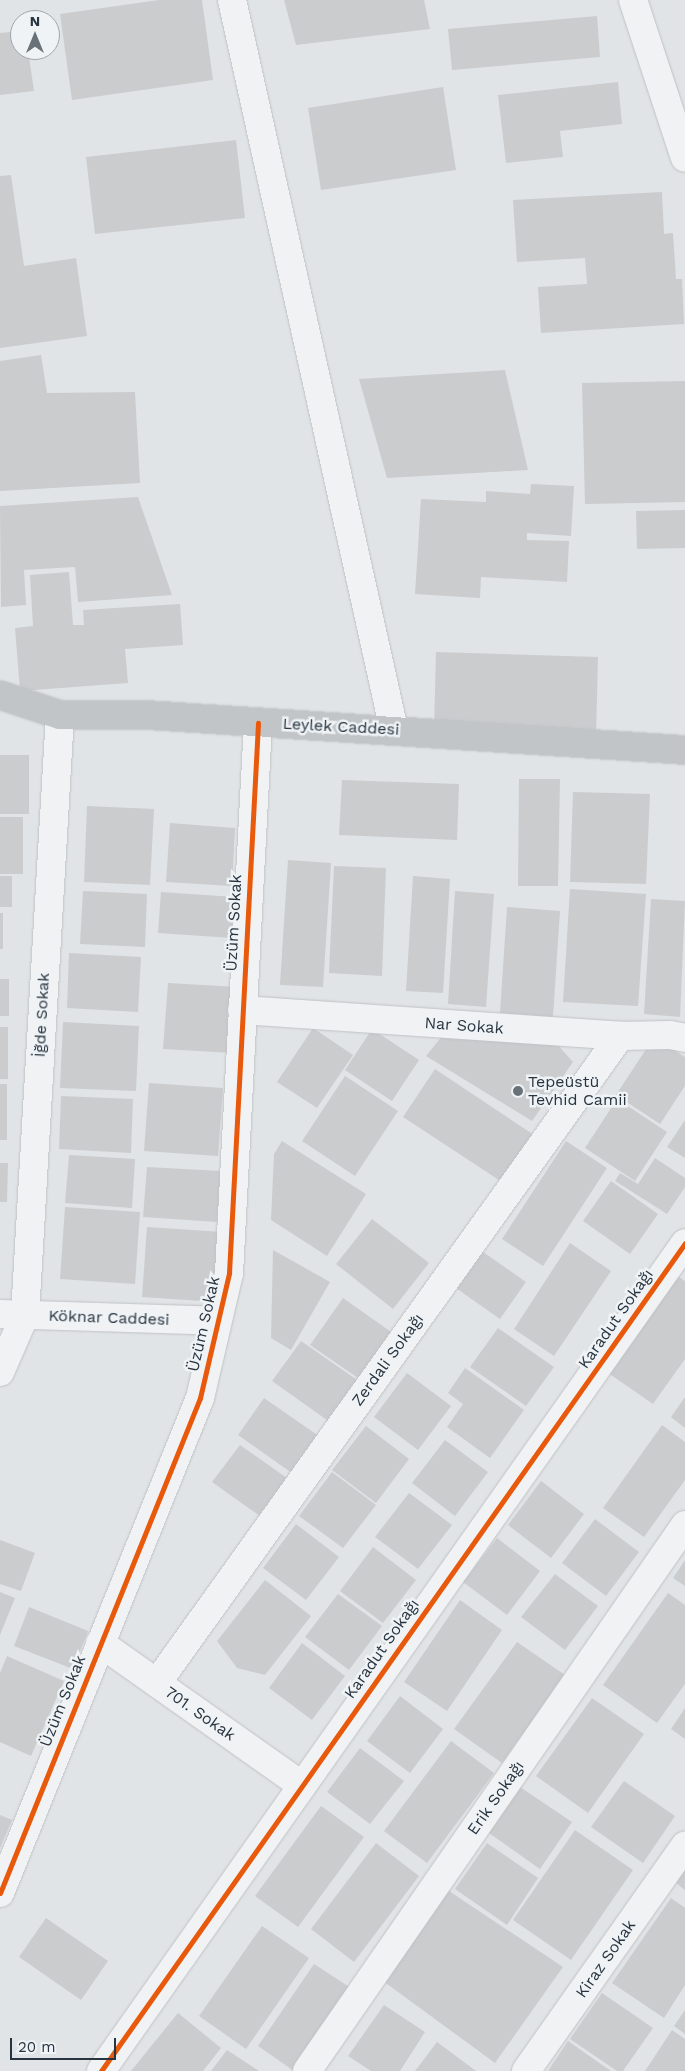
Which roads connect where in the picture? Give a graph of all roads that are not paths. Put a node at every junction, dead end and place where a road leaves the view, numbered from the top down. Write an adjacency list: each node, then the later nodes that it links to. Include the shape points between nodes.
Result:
1 (232, 0): 7 (street)
2 (633, 0): 3 (street)
3 (685, 158)
4 (0, 695): 5 (street, Leylek Caddesi)
5 (60, 715): 6 (street, Leylek Caddesi, via 147,715); 13 (street, İğde Sokak)
6 (258, 722): 7 (street, Leylek Caddesi); 9 (street, Üzüm Sokak)
7 (394, 730): 8 (street, Leylek Caddesi)
8 (685, 750)
9 (242, 1010): 10 (street, Nar Sokak); 14 (street, Üzüm Sokak, via 228,1274)
10 (620, 1036): 11 (street, Nar Sokak, via 670,1034); 18 (street, Zerdali Sokağı)
11 (685, 1038)
12 (685, 1243): 19 (street, Karadut Sokağı)
13 (12, 1314): 14 (street, Köknar Caddesi); 15 (street)
14 (217, 1321): 17 (street, Üzüm Sokak, via 200,1398)
15 (0, 1372)
16 (685, 1525): 23 (street, Erik Sokağı)
17 (100, 1643): 18 (street, 701. Sokak); 21 (street, Üzüm Sokak)
18 (157, 1683): 19 (street, 701. Sokak)
19 (301, 1785): 22 (street, Karadut Sokağı)
20 (685, 1846): 24 (street, Kiraz Sokak)
21 (0, 1893)
22 (101, 2071)
23 (307, 2071)
24 (526, 2071)

